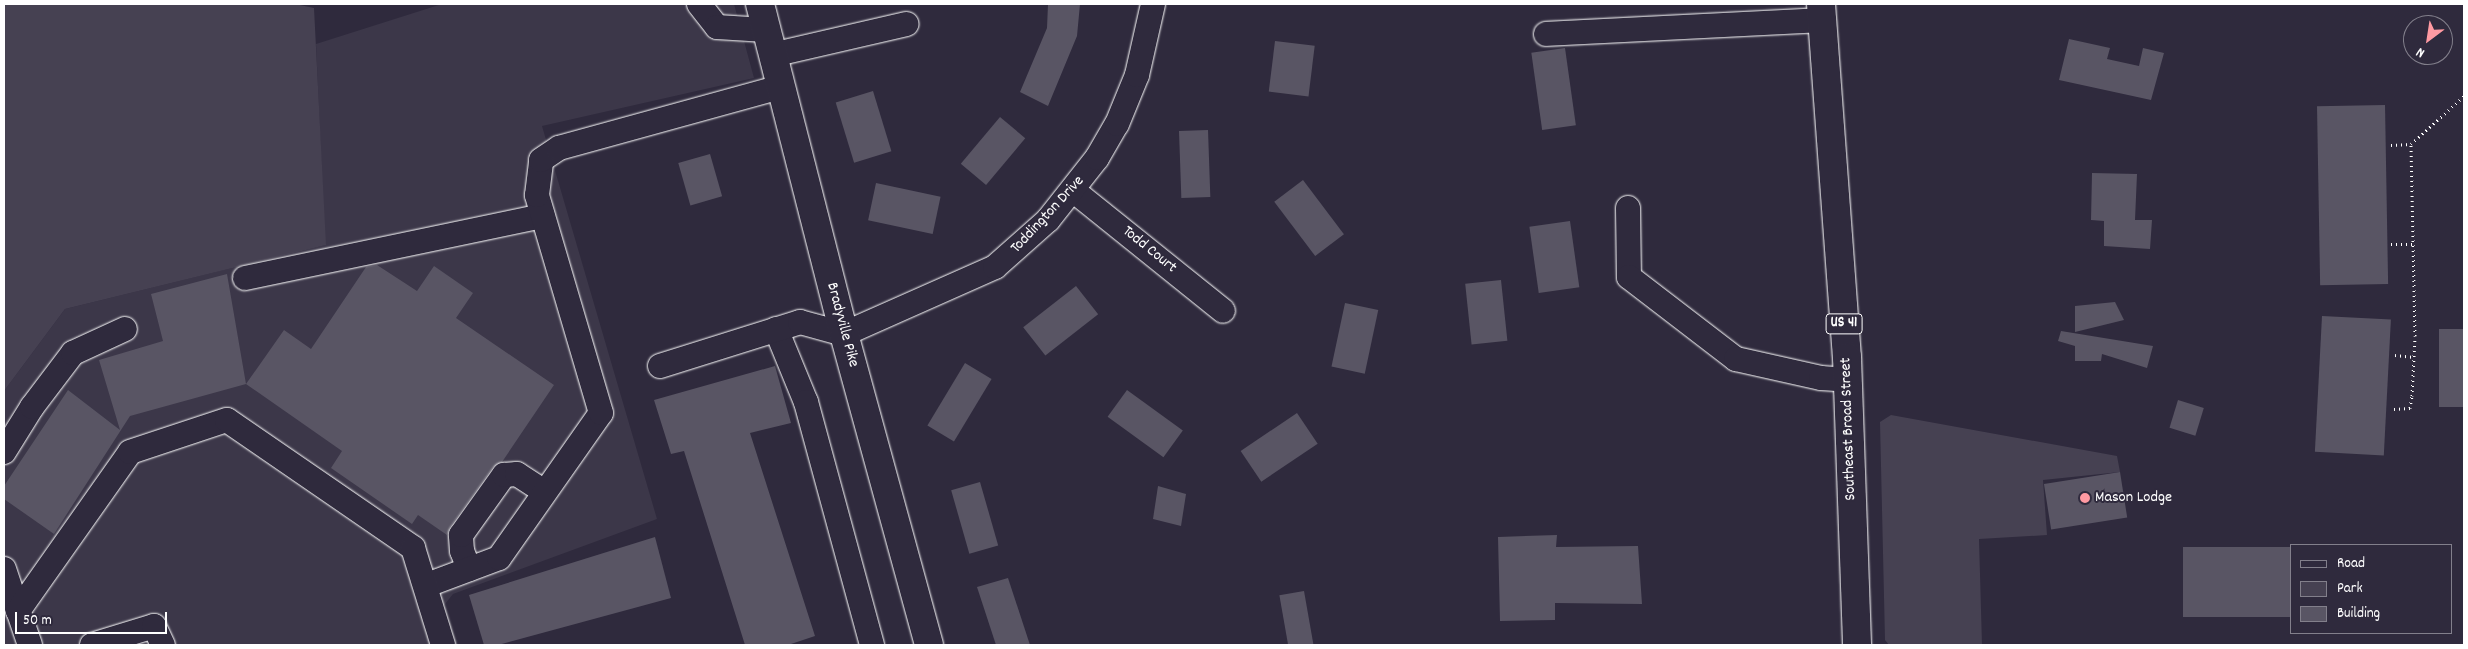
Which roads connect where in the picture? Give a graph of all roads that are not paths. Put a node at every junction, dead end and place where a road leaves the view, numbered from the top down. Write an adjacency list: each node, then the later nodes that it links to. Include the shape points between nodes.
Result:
1 (699, 4): 7 (street, via 717,27)
2 (760, 4): 7 (main road, Bradyville Pike)
3 (1153, 4): 9 (street, Toddington Drive, via 1137,75 1117,124)
4 (1821, 12): 6 (street); 18 (main road, Southeast Broad Street / US 41)
5 (906, 24): 7 (street)
6 (1546, 34)
7 (769, 43): 8 (main road, Bradyville Pike)
8 (780, 87): 11 (street, via 559,148 540,160 537,195); 16 (main road, Bradyville Pike)
9 (1074, 191): 13 (street, Todd Court); 16 (street, Toddington Drive, via 995,268)
10 (1628, 208): 18 (street, via 1629,277 1736,359 1820,378)
11 (543, 216): 12 (street); 20 (street, via 601,413)
12 (244, 278)
13 (1223, 311)
14 (125, 329): 19 (street, via 73,354 32,407)
15 (776, 329): 16 (street, via 800,322); 17 (street); 29 (street, via 806,402)
16 (844, 334): 30 (main road, Bradyville Pike)
17 (660, 366)
18 (1848, 380): 31 (main road, Southeast Broad Street / US 41)
19 (4, 452)
20 (545, 492): 22 (street, via 499,558); 22 (street, via 517,474 504,476 461,535 462,551)
21 (4, 569): 24 (street)
22 (470, 569): 23 (street)
23 (427, 585): 24 (street, via 413,548 227,420 130,452); 28 (street)
24 (18, 611): 25 (street)
25 (30, 645)
26 (92, 645): 27 (street, via 154,626)
27 (163, 645)
28 (443, 645)
29 (872, 645)
30 (929, 645)
31 (1857, 645)

